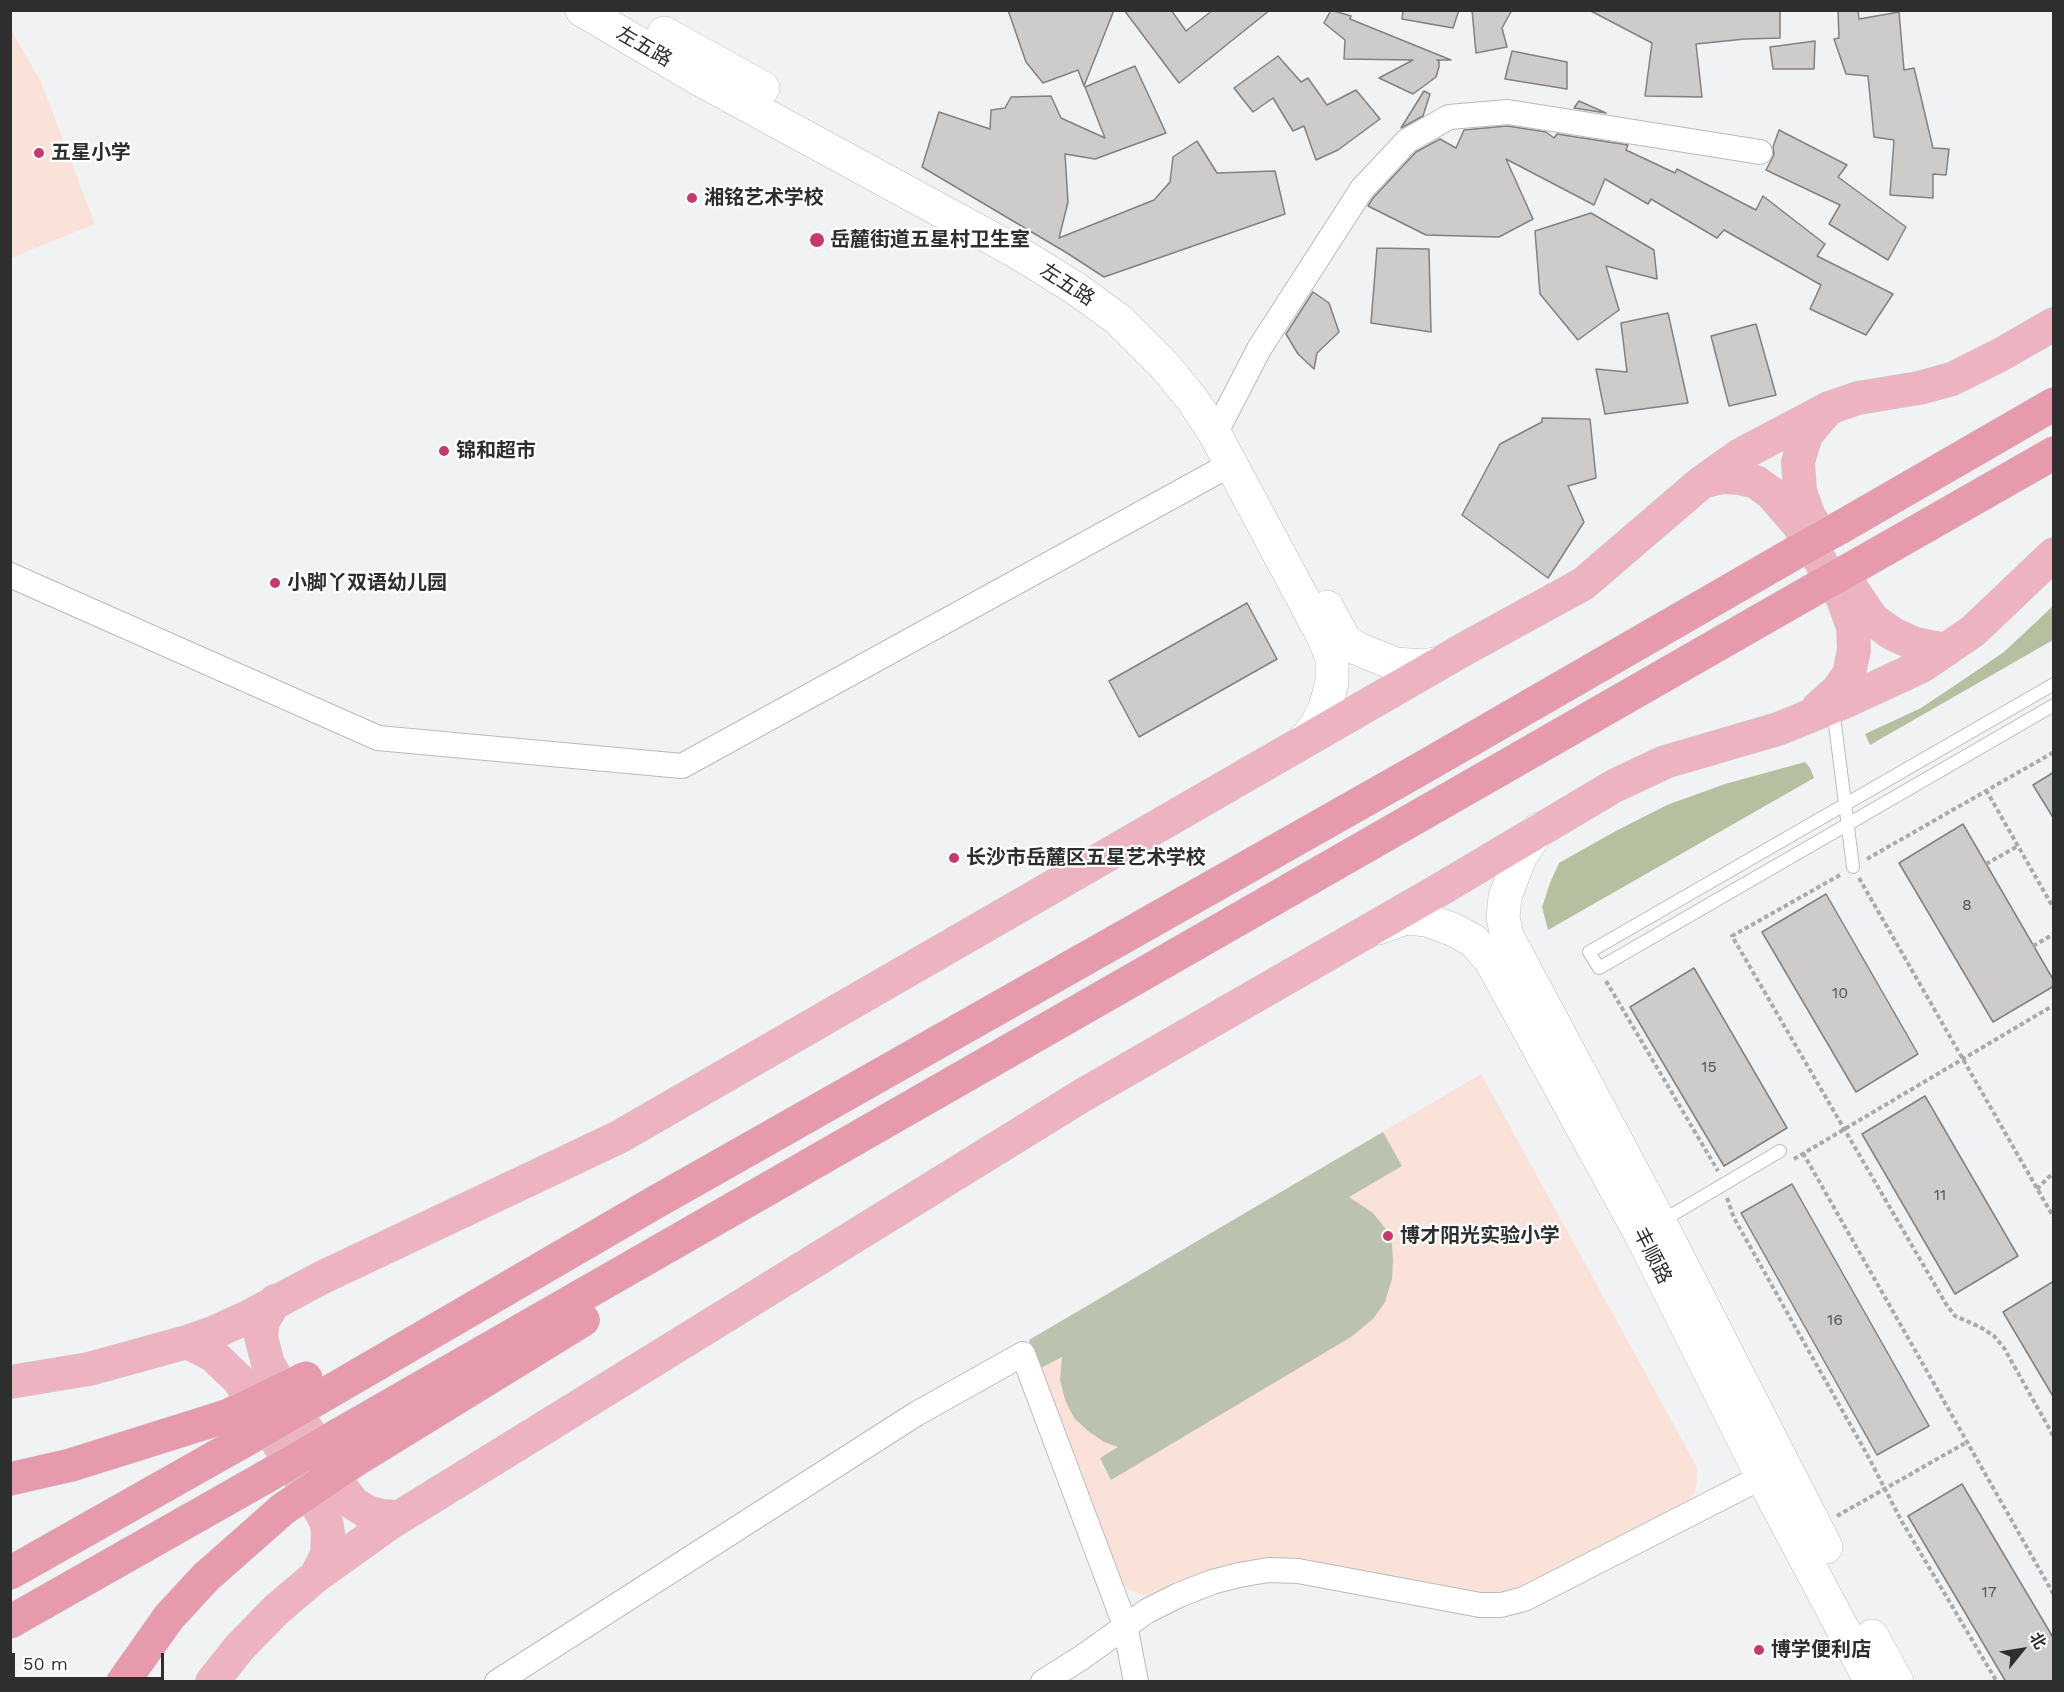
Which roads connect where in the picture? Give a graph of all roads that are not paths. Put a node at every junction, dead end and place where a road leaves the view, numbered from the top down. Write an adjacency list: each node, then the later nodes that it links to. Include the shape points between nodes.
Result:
1 (582, 10): 7 (main road, 左五路, via 1075,288 1119,320)
2 (625, 10): 7 (main road, 左五路, via 867,146 1116,294 1186,361 1214,399)
3 (1760, 152): 7 (street, via 1508,112 1449,117 1407,141 1362,189 1259,349)
4 (2054, 324): 6 (main road, via 1952,379 1858,398)
5 (2054, 404): 30 (highway, bridge, via 654,1203)
6 (1829, 408): 10 (main road, via 1740,455); 13 (main road, via 1806,435 1798,462 1800,491 1808,514 1873,620 1915,645)
7 (1219, 425): 9 (main road, 左五路); 14 (main road, 左五路, via 1344,639 1395,664)
8 (2054, 453): 32 (highway, bridge, via 938,1092)
9 (1231, 464): 12 (street, via 682,766 378,738); 19 (main road, 左五路, via 1332,658 1326,708)
10 (1702, 482): 14 (main road, via 1582,584); 18 (main road, via 1739,478 1756,482 1772,493 1798,524 1849,612 1854,650 1849,674 1837,691)
11 (2054, 554): 13 (main road, via 1972,631)
12 (10, 575)
13 (1946, 650): 17 (main road, via 1897,679)
14 (1440, 663): 19 (main road)
15 (2054, 684): 20 (lane)
16 (2054, 705): 21 (lane)
17 (1833, 707): 18 (main road); 20 (lane)
18 (1802, 720): 22 (main road, via 1665,762)
19 (1302, 743): 27 (main road, via 619,1137)
20 (1845, 804): 21 (lane); 21 (lane, via 1589,952 1599,968)
21 (1848, 825): 23 (lane)
22 (1539, 829): 24 (main road); 26 (main road, via 1520,857 1505,897 1503,917 1507,936)
23 (1853, 867)
24 (1365, 932): 34 (main road, 丰顺路, via 1406,918 1427,920 1474,941 1491,961 1641,1235); 36 (main road, via 1083,1095)
25 (1780, 1151): 26 (lane)
26 (1659, 1222): 47 (main road)
27 (275, 1301): 28 (main road, via 248,1317); 36 (main road, via 263,1321 261,1337 268,1364 353,1503 367,1512)
28 (187, 1342): 29 (main road, via 89,1369); 38 (main road, via 213,1355 239,1380 326,1521 327,1555)
29 (10, 1382)
30 (235, 1429): 31 (highway); 37 (highway)
31 (139, 1444): 33 (highway); 35 (highway)
32 (347, 1448): 39 (highway, bridge, via 262,1479); 41 (highway, bridge, via 206,1578 169,1617)
33 (10, 1462)
34 (1762, 1477): 40 (street, via 1524,1599 1501,1605 1480,1605 1298,1571 1268,1570 1212,1582); 46 (main road, 丰顺路)
35 (10, 1479)
36 (399, 1517): 38 (main road)
37 (10, 1573)
38 (316, 1576): 42 (main road, via 239,1648)
39 (10, 1622)
40 (1125, 1625): 43 (street, via 1023,1354 898,1425); 44 (street); 45 (street)
41 (123, 1682)
42 (212, 1682)
43 (497, 1682)
44 (1043, 1682)
45 (1136, 1682)
46 (1871, 1682)
47 (1897, 1682)

